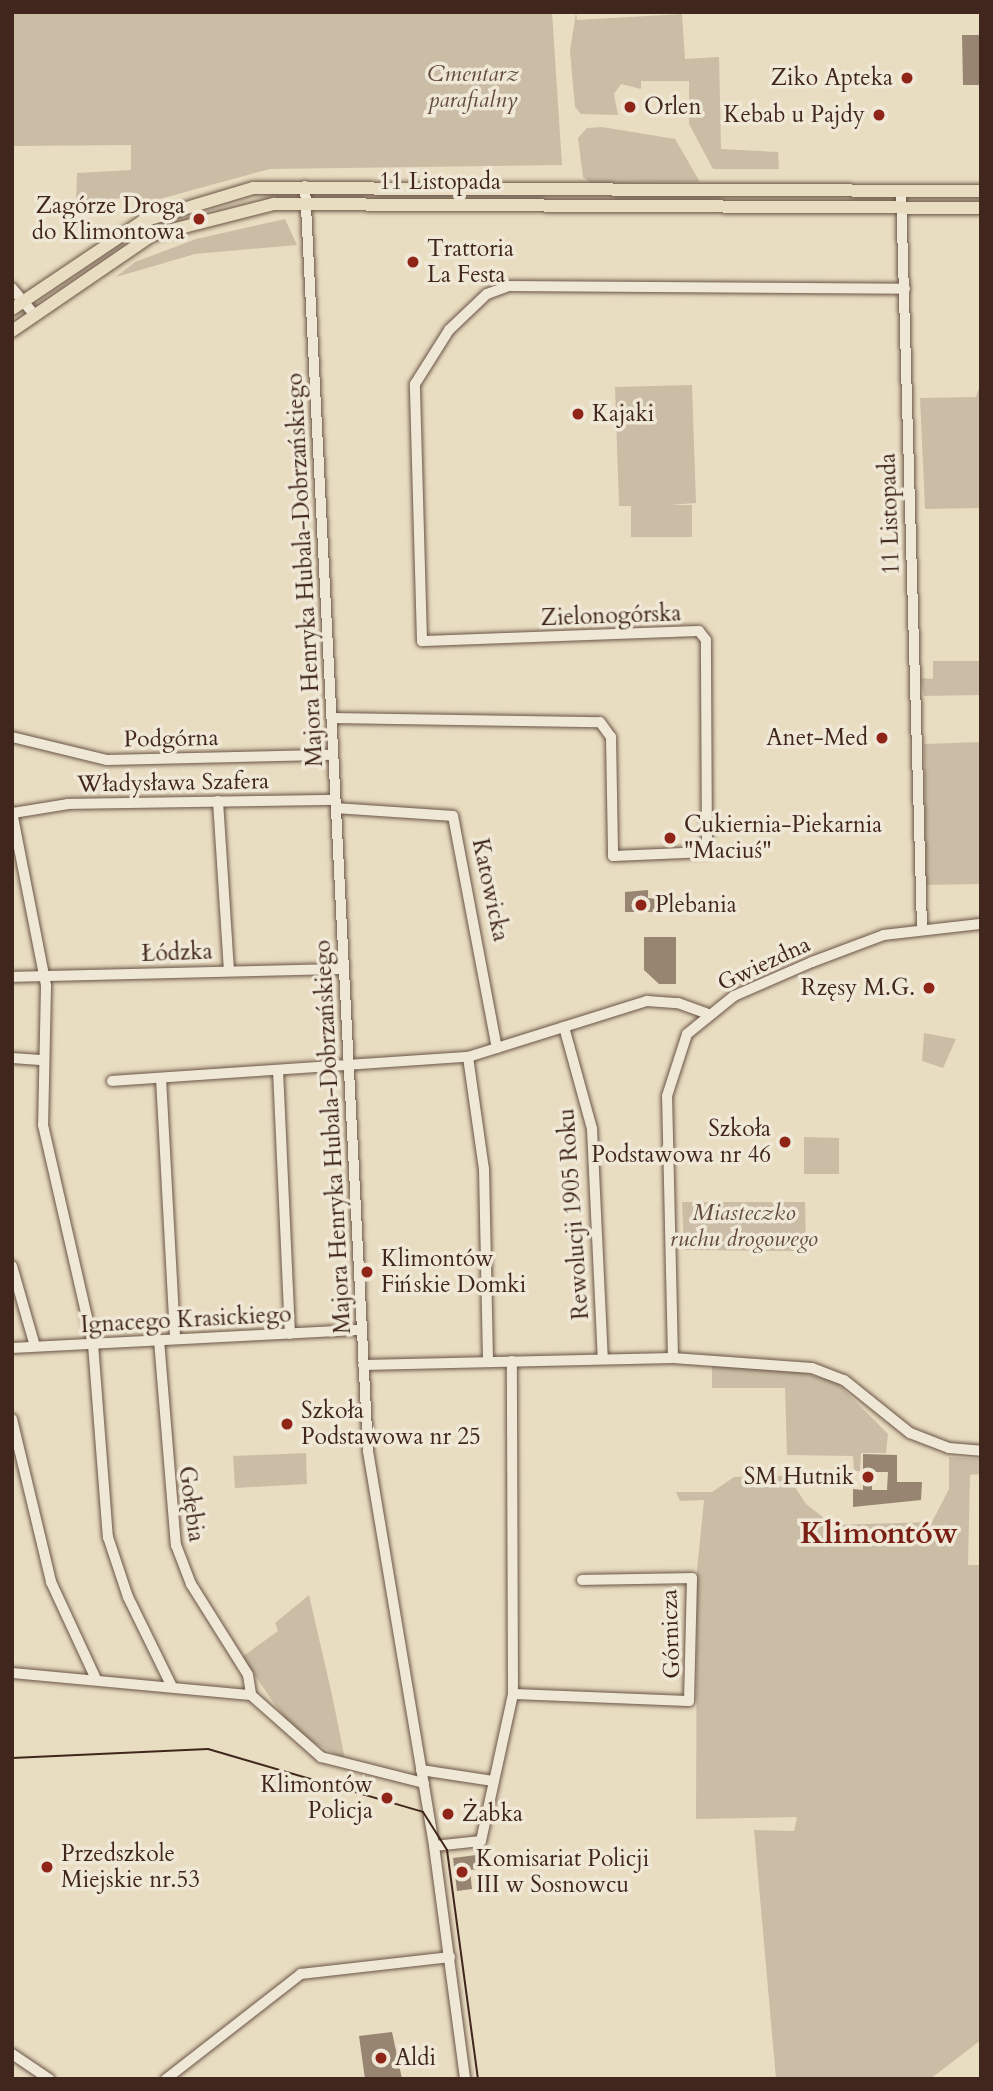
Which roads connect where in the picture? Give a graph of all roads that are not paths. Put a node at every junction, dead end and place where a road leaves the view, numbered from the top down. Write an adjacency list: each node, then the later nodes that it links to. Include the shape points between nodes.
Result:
1 (306, 186): 2 (main road, 11 Listopada); 7 (street, Majora Henryka Hubala-Dobrzańskiego); 15 (main road, 11 Listopada, via 253,188 169,210 102,244)
2 (494, 187): 3 (main road, 11 Listopada); 8 (main road)
3 (575, 187): 4 (main road, 11 Listopada); 9 (main road)
4 (713, 189): 5 (main road, 11 Listopada); 10 (main road)
5 (901, 190): 6 (main road, 11 Listopada); 11 (street, 11 Listopada)
6 (981, 191)
7 (306, 202): 8 (main road, 11 Listopada); 17 (main road, 11 Listopada, via 248,208 166,229); 19 (street, Majora Henryka Hubala-Dobrzańskiego)
8 (494, 203): 9 (main road, 11 Listopada)
9 (575, 204): 10 (main road, 11 Listopada)
10 (714, 204): 11 (main road, 11 Listopada)
11 (903, 208): 12 (main road, 11 Listopada); 14 (street, 11 Listopada)
12 (981, 208)
13 (12, 288): 15 (street)
14 (905, 289): 19 (street, Zielonogórska, via 531,285 487,294 426,360 415,384 422,641 703,635 708,852 613,856 611,737 600,722); 26 (street, 11 Listopada)
15 (23, 301): 16 (main road, 11 Listopada); 17 (street)
16 (12, 309)
17 (34, 314): 18 (main road, 11 Listopada)
18 (12, 331)
19 (332, 718): 21 (street, Majora Henryka Hubala-Dobrzańskiego)
20 (12, 737): 21 (street, Podgórna, via 107,760)
21 (333, 755): 23 (street, Majora Henryka Hubala-Dobrzańskiego)
22 (218, 801): 23 (street, Władysława Szafera); 24 (street, Władysława Szafera, via 68,804); 28 (street)
23 (336, 804): 27 (street, Majora Henryka Hubala-Dobrzańskiego); 33 (street, Katowicka, via 453,816)
24 (13, 812): 29 (street)
25 (981, 924): 26 (street, Gwiezdna)
26 (922, 929): 31 (street, Gwiezdna, via 884,935 812,962)
27 (344, 969): 28 (street, Łódzka); 37 (street, Majora Henryka Hubala-Dobrzańskiego)
28 (229, 970): 29 (street, Łódzka)
29 (44, 976): 30 (street, Łódzka); 36 (street)
30 (12, 977)
31 (706, 1013): 32 (street, via 678,1003 647,1001); 49 (street, Gwiezdna, via 687,1034 668,1080)
32 (564, 1027): 33 (street); 50 (street, Rewolucji 1905 Roku, via 592,1129)
33 (497, 1048): 34 (street)
34 (468, 1057): 37 (street); 51 (street, via 484,1169)
35 (12, 1058): 36 (street)
36 (44, 1060): 46 (street, via 41,1108 52,1176)
37 (349, 1066): 38 (street); 42 (street, Majora Henryka Hubala-Dobrzańskiego)
38 (278, 1070): 39 (street); 43 (street)
39 (161, 1078): 40 (street); 44 (street)
40 (112, 1081)
41 (12, 1266): 47 (street)
42 (361, 1330): 43 (street, Ignacego Krasickiego); 53 (street, Majora Henryka Hubala-Dobrzańskiego)
43 (290, 1334): 44 (street, Ignacego Krasickiego)
44 (174, 1339): 45 (street, Ignacego Krasickiego)
45 (159, 1340): 46 (street, Ignacego Krasickiego); 61 (street, Gołębia, via 176,1545 191,1584 248,1675)
46 (93, 1344): 47 (street, Ignacego Krasickiego); 59 (street, via 108,1537 128,1597)
47 (35, 1346): 48 (street, Ignacego Krasickiego)
48 (12, 1348)
49 (673, 1358): 50 (street); 55 (street, via 812,1368 844,1380 910,1433 948,1448)
50 (603, 1359): 52 (street)
51 (488, 1361): 52 (street); 53 (street)
52 (512, 1361): 60 (street)
53 (363, 1365): 62 (street, Majora Henryka Hubala-Dobrzańskiego, via 372,1485)
54 (12, 1419): 58 (street, via 51,1581)
55 (981, 1451)
56 (582, 1580): 60 (street, Górnicza, via 692,1578 689,1701)
57 (12, 1673): 58 (street)
58 (95, 1677): 59 (street)
59 (172, 1687): 61 (street)
60 (513, 1694): 63 (street)
61 (251, 1696): 64 (street, via 321,1757)
62 (421, 1770): 63 (street); 64 (street, Majora Henryka Hubala-Dobrzańskiego)
63 (493, 1781): 65 (street, via 481,1841)
64 (424, 1783): 65 (street, Majora Henryka Hubala-Dobrzańskiego)
65 (434, 1846): 66 (street, Majora Henryka Hubala-Dobrzańskiego)
66 (450, 1957): 69 (street, via 301,1974); 70 (street, Majora Henryka Hubala-Dobrzańskiego)
67 (12, 2054): 68 (street)
68 (49, 2079)
69 (166, 2079)
70 (466, 2079)

